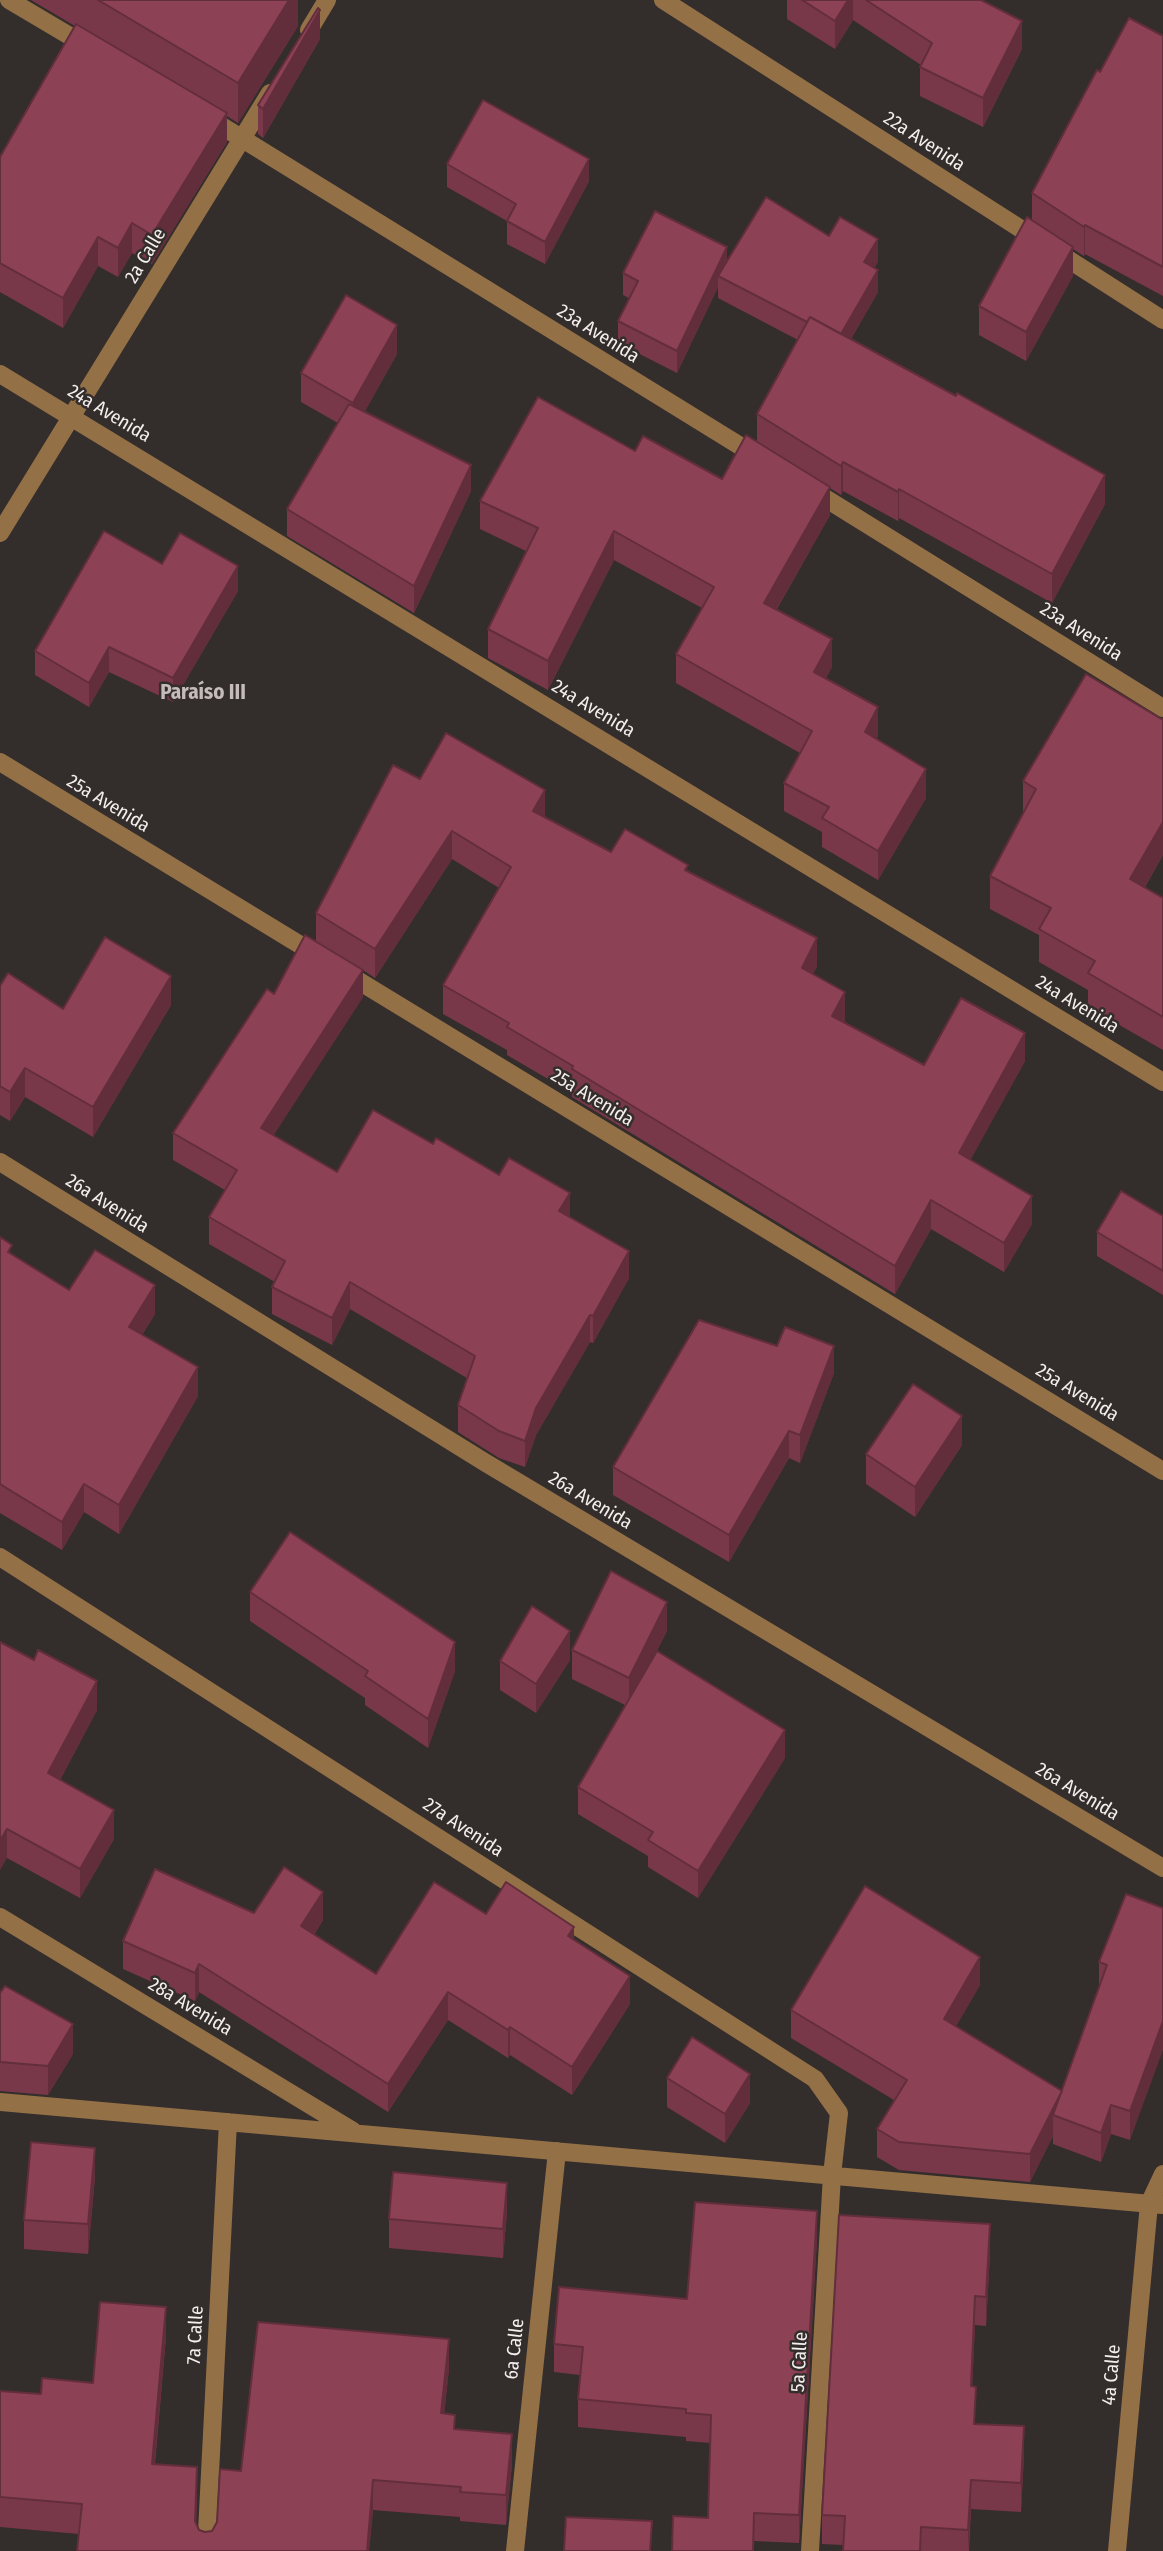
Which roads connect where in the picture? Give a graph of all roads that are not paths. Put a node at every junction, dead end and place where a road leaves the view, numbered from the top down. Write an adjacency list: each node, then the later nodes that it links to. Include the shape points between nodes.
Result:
1 (9, 0): 5 (street)
2 (327, 0): 4 (street)
3 (663, 0): 9 (street, 22a Avenida)
4 (299, 46)
5 (102, 55)
6 (278, 81): 8 (street, 2a Calle)
7 (195, 111): 8 (street, 23a Avenida)
8 (242, 138): 11 (street, 2a Calle); 12 (street, 23a Avenida)
9 (1163, 320)
10 (0, 374): 11 (street, 24a Avenida)
11 (72, 416): 14 (street, 2a Calle); 17 (street, 24a Avenida)
12 (774, 467)
13 (797, 481): 15 (street, 23a Avenida)
14 (0, 533)
15 (1163, 708)
16 (0, 762): 19 (street, 25a Avenida)
17 (1163, 1082)
18 (0, 1162): 21 (street, 26a Avenida, via 486,1463)
19 (1163, 1471)
20 (0, 1557): 28 (street, 27a Avenida, via 815,2079 839,2113)
21 (1163, 1868)
22 (0, 1917): 25 (street, 28a Avenida)
23 (0, 2102): 24 (street)
24 (228, 2122): 25 (street); 30 (street, 7a Calle)
25 (357, 2133): 26 (street)
26 (557, 2151): 28 (street); 31 (street, 6a Calle)
27 (1163, 2174): 29 (street, 4a Calle)
28 (832, 2175): 29 (street); 32 (street, 5a Calle)
29 (1156, 2204): 33 (street, 4a Calle)
30 (206, 2551)
31 (515, 2551)
32 (810, 2551)
33 (1117, 2551)

